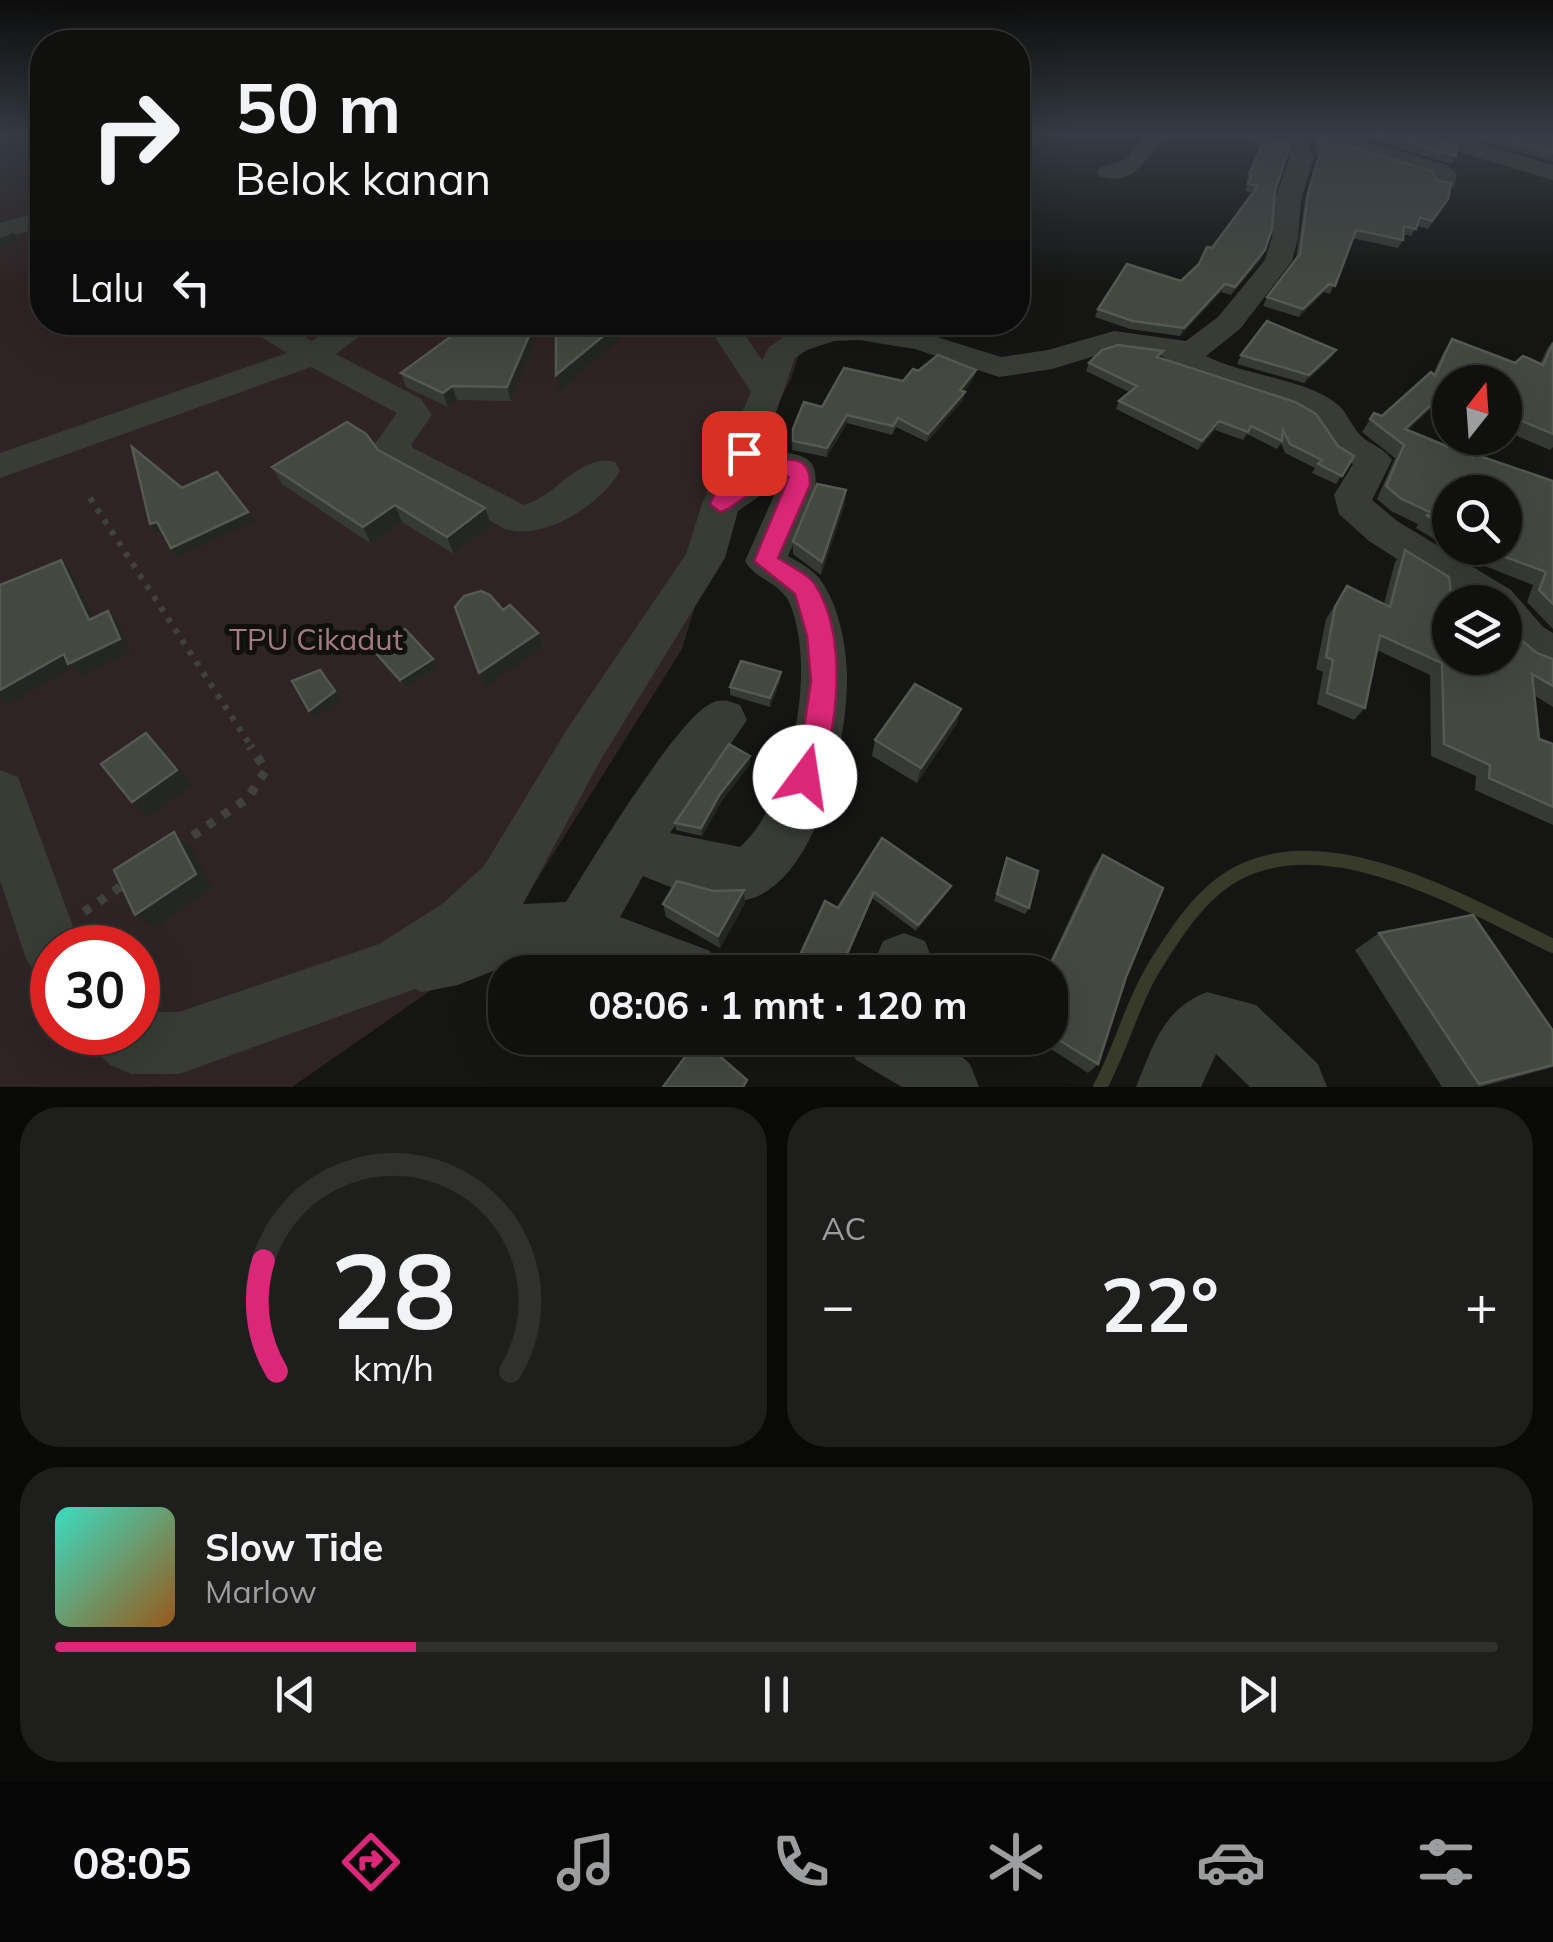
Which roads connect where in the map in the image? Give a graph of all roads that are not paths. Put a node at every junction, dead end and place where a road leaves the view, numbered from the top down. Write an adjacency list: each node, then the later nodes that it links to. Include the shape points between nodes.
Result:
1 (1293, 184): 9 (street, via 1278,261 1206,344)
2 (30, 222): 3 (street)
3 (0, 230)
4 (276, 335): 10 (street)
5 (343, 335): 10 (street)
6 (729, 335): 11 (street)
7 (822, 335): 11 (street, via 780,354)
8 (890, 335): 9 (street, via 999,367 1052,360 1114,340)
9 (1174, 351): 15 (street, via 1210,371 1326,412 1349,445 1374,460 1353,505)
10 (313, 355): 12 (street); 13 (street, via 408,406 415,415 392,445 400,456 520,519 574,494)
11 (768, 392): 14 (street)
12 (0, 466)
13 (602, 471)
14 (720, 504): 20 (street, via 776,467 797,468 799,485 765,561 806,589 820,636 824,681 815,748 770,860 742,874); 24 (street, via 705,558 503,885 462,924)
15 (1469, 585)
16 (1522, 633): 17 (street)
17 (1553, 655)
18 (723, 720): 20 (street)
19 (0, 794): 21 (street)
20 (631, 846): 22 (street)
21 (43, 925)
22 (582, 930): 23 (street); 24 (street, via 518,933 458,956)
23 (638, 955)
24 (395, 968): 25 (street, via 179,1043)
25 (160, 1043)
26 (912, 1055): 27 (street)
27 (947, 1087)
28 (1168, 1087): 29 (street, via 1193,1034 1207,1022 1234,1027)
29 (1295, 1087)

